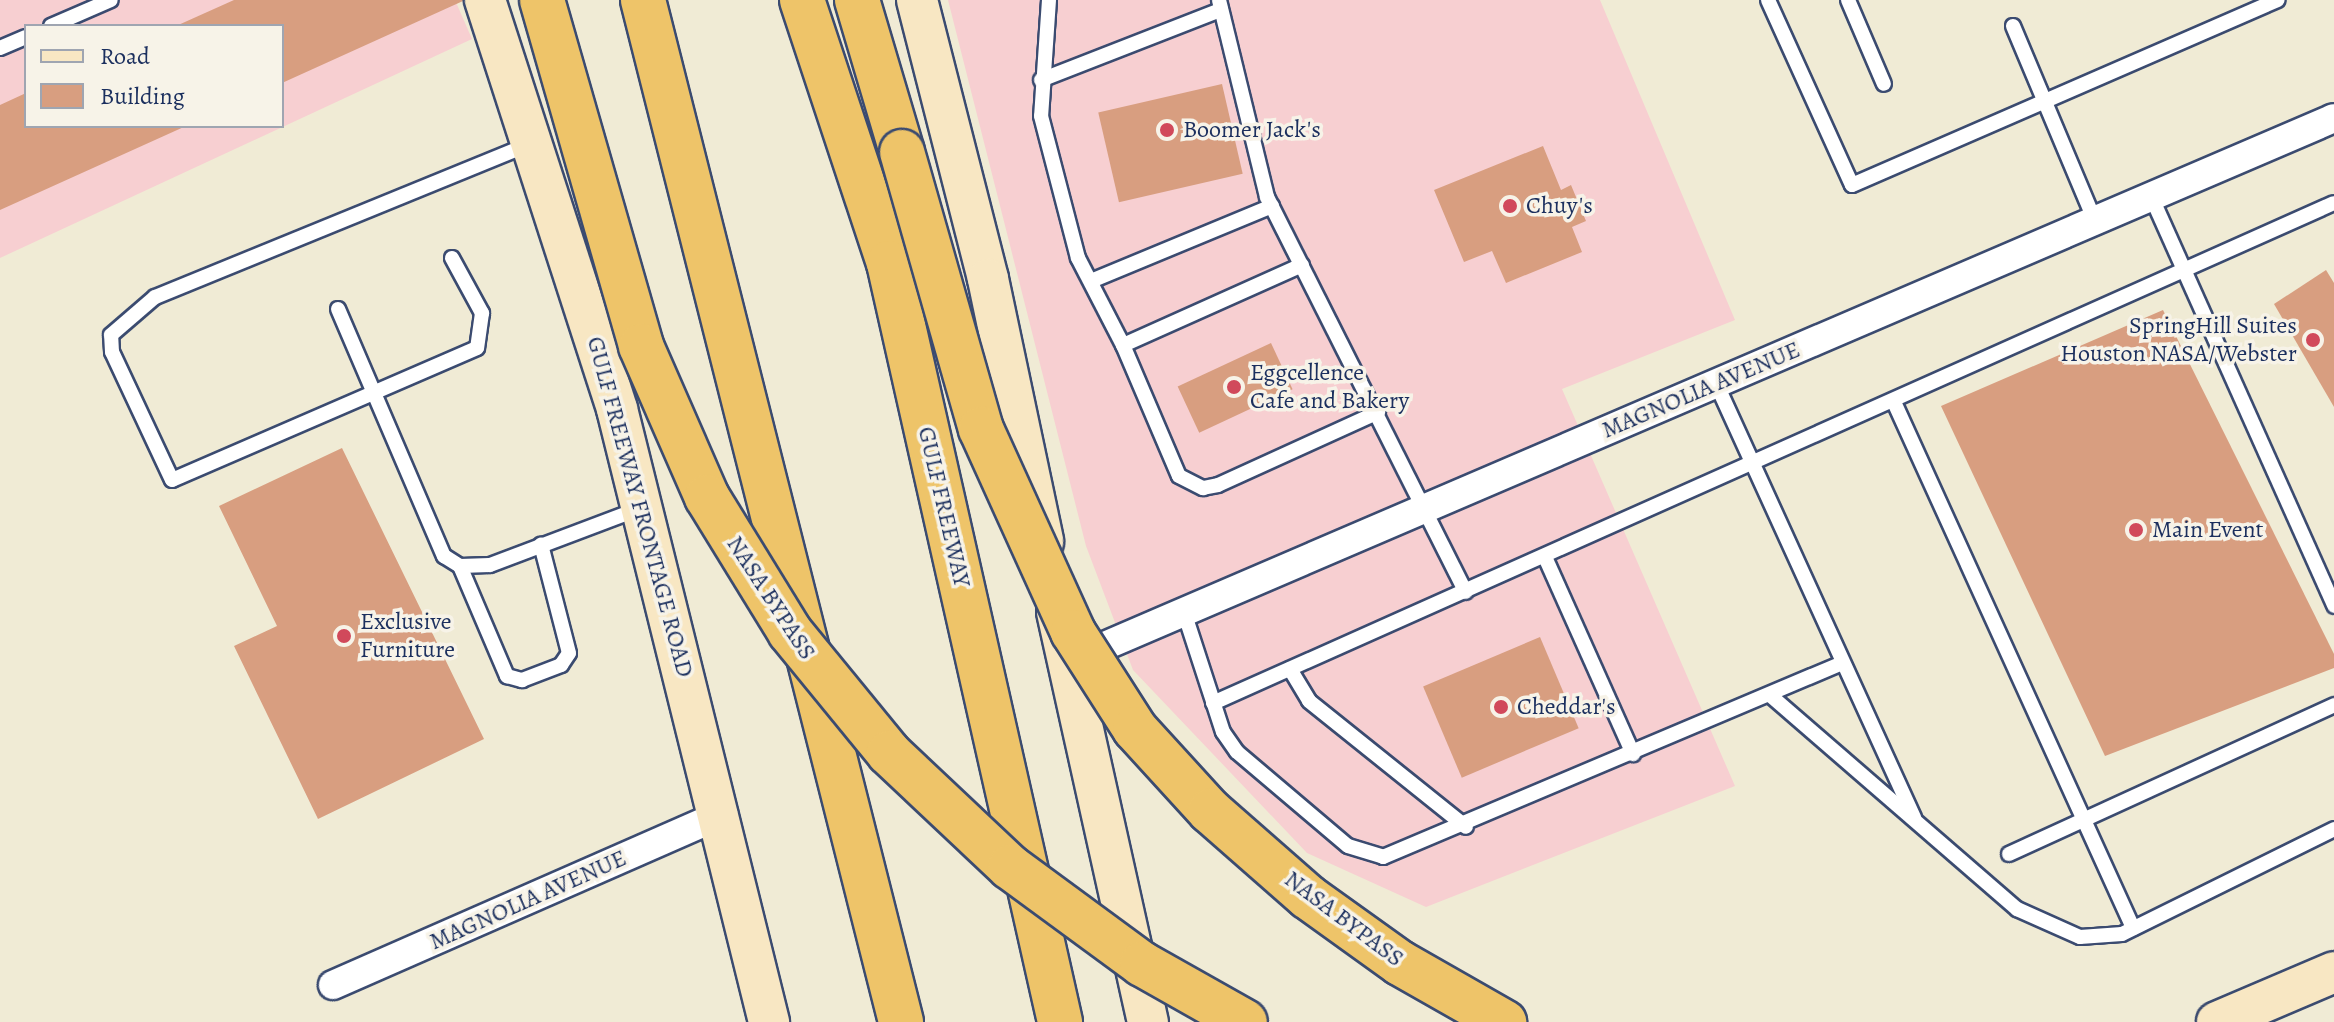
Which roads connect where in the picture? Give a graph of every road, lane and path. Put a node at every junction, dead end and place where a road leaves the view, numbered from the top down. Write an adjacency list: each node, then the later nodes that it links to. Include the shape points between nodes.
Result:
1 (111, 0): 13 (lane)
2 (485, 0): 21 (main road, GULF FREEWAY FRONTAGE ROAD)
3 (542, 0): 65 (highway, NASA BYPASS, bridge, via 641,346 707,497 790,632 889,753 1010,867 1129,955)
4 (643, 0): 62 (highway)
5 (802, 0): 63 (highway, GULF FREEWAY, via 889,263)
6 (857, 0): 66 (highway, NASA BYPASS, bridge, via 981,429 1073,632 1135,729 1210,811 1308,897 1400,963)
7 (917, 0): 45 (main road, via 988,279)
8 (1049, 0): 17 (lane)
9 (1768, 0): 19 (lane, via 1852,185)
10 (1848, 0): 18 (lane)
11 (2277, 0): 19 (lane)
12 (1220, 5): 17 (lane); 24 (lane)
13 (56, 24)
14 (2013, 26): 19 (lane)
15 (24, 38): 16 (lane)
16 (0, 48)
17 (1041, 80): 29 (lane, via 1041,116)
18 (1884, 84)
19 (2045, 101): 25 (lane)
20 (2334, 118): 22 (street, MAGNOLIA AVENUE)
21 (532, 144): 33 (lane, via 155,297 111,335 112,352 172,480); 37 (main road, GULF FREEWAY FRONTAGE ROAD)
22 (2151, 196): 25 (street, MAGNOLIA AVENUE); 28 (lane)
23 (2334, 203): 28 (lane)
24 (1272, 206): 27 (lane); 29 (lane)
25 (2095, 221): 32 (street, MAGNOLIA AVENUE)
26 (452, 258): 33 (lane, via 482,313 477,348)
27 (1302, 265): 31 (lane); 35 (lane)
28 (2185, 273): 34 (lane); 43 (lane)
29 (1091, 281): 31 (lane)
30 (338, 309): 33 (lane)
31 (1123, 345): 35 (lane, via 1179,476 1203,488)
32 (1716, 383): 36 (lane); 38 (street, MAGNOLIA AVENUE)
33 (374, 392): 41 (lane, via 444,556)
34 (1894, 402): 36 (lane); 53 (lane)
35 (1378, 412): 38 (lane)
36 (1753, 465): 40 (lane); 46 (lane)
37 (642, 507): 39 (lane); 52 (main road, GULF FREEWAY FRONTAGE ROAD)
38 (1427, 507): 42 (lane); 44 (street, MAGNOLIA AVENUE)
39 (541, 545): 41 (lane, via 490,565); 41 (lane, via 569,653 561,665 522,680 507,676)
40 (1545, 557): 42 (lane); 51 (lane)
41 (460, 566)
42 (1466, 592): 47 (lane)
43 (2334, 606)
44 (1184, 612): 45 (street, MAGNOLIA AVENUE); 49 (lane)
45 (1068, 662): 64 (main road)
46 (1843, 663): 48 (lane); 54 (lane)
47 (1290, 669): 49 (lane); 55 (lane, via 1309,701)
48 (1770, 695): 51 (lane); 54 (lane)
49 (1213, 703): 55 (lane, via 1237,752 1348,846 1394,855)
50 (2334, 705): 53 (lane)
51 (1633, 754): 55 (lane)
52 (723, 814): 60 (street, MAGNOLIA AVENUE); 61 (main road, GULF FREEWAY FRONTAGE ROAD)
53 (2084, 820): 57 (lane); 58 (lane)
54 (1916, 822): 58 (lane, via 2040,923 2099,939)
55 (1466, 827)
56 (2334, 829): 58 (lane)
57 (2009, 854)
58 (2133, 928)
59 (2334, 972): 67 (main road)
60 (333, 985)
61 (769, 1022)
62 (901, 1022)
63 (1060, 1022)
64 (1148, 1022)
65 (1245, 1022)
66 (1504, 1022)
67 (2217, 1022)

